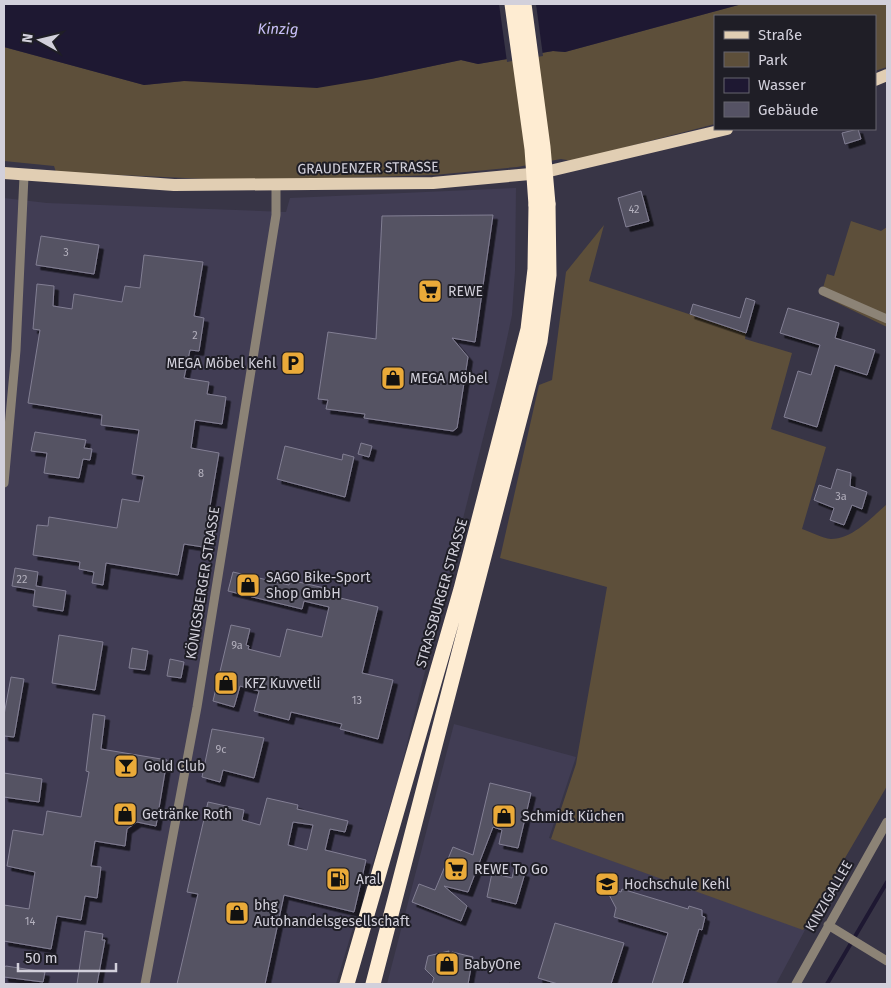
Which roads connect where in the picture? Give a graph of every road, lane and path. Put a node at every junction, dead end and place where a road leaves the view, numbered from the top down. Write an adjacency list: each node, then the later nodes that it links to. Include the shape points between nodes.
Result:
1 (512, 4): 7 (highway, bridge)
2 (524, 4): 7 (highway, bridge, via 543,147)
3 (723, 130): 6 (main road, GRAUDENZER STRASSE, via 541,173 433,183)
4 (4, 173): 5 (main road, GRAUDENZER STRASSE)
5 (24, 176): 6 (main road, GRAUDENZER STRASSE, via 174,185); 10 (street, via 16,350)
6 (276, 185): 14 (street, KÖNIGSBERGER STRASSE, via 276,215 197,707)
7 (542, 205): 15 (highway, STRASSBURGER STRASSE, via 528,329 461,589); 16 (highway, via 549,275 537,358)
8 (823, 291): 9 (street)
9 (887, 320)
10 (4, 483)
11 (887, 822): 12 (street, KINZIGALLEE)
12 (828, 925): 13 (street); 17 (street, KINZIGALLEE)
13 (887, 961)
14 (145, 984)
15 (347, 984)
16 (373, 984)
17 (796, 984)

